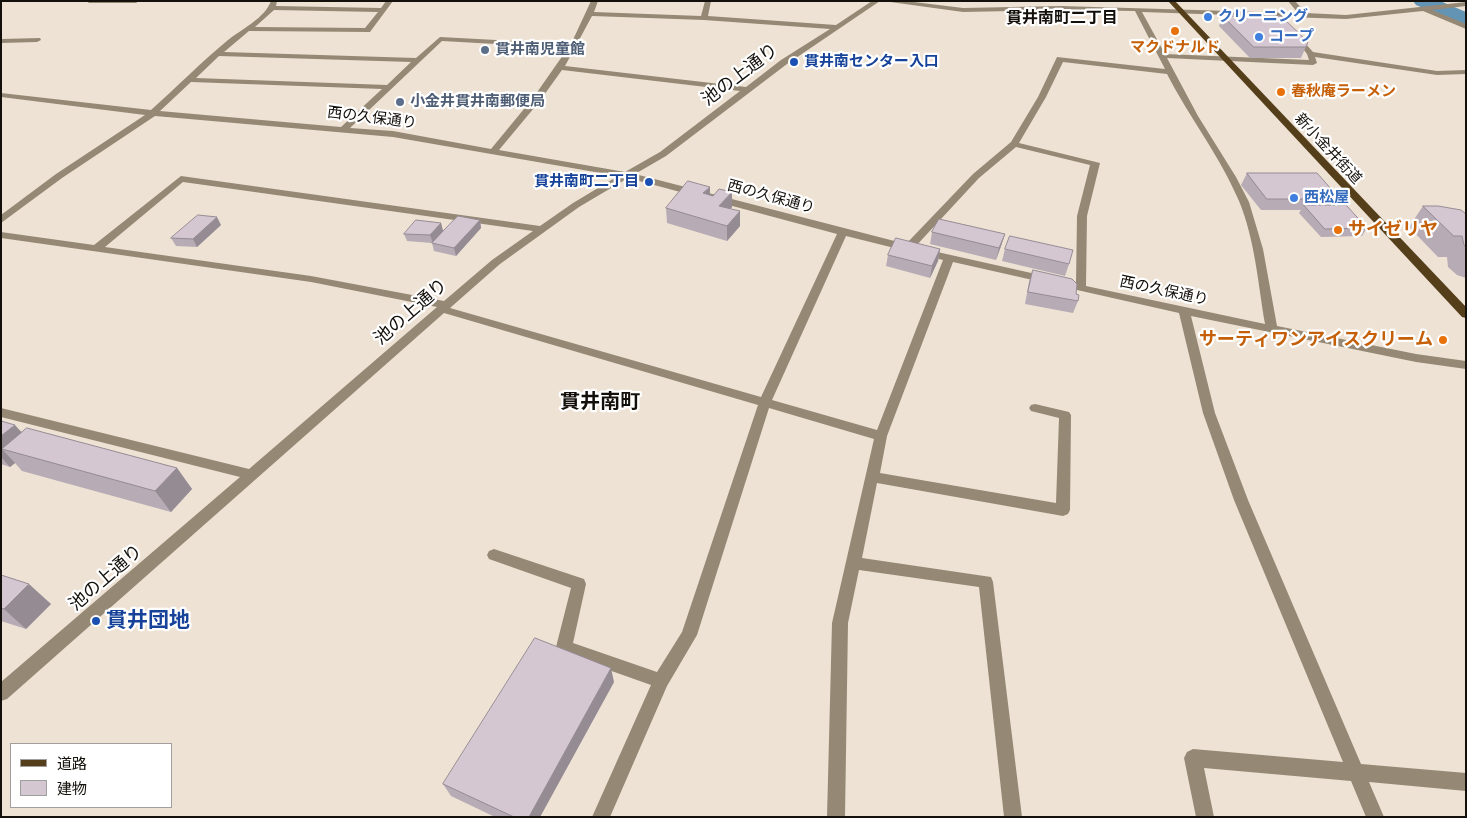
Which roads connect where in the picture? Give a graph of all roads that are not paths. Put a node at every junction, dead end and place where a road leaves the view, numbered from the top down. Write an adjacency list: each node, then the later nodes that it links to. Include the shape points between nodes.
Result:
1 (89, 1): 2 (street)
2 (136, 1)
3 (390, 1): 14 (street)
4 (595, 1): 18 (street)
5 (708, 1): 21 (street)
6 (877, 1): 22 (street, 池の上通り)
7 (886, 1): 15 (street, via 937,8)
8 (989, 1): 15 (street)
9 (1171, 1): 17 (main road, 新小金井街道)
10 (1291, 1): 20 (street)
11 (273, 4): 14 (street); 24 (street)
12 (1466, 4): 13 (street)
13 (1423, 8): 20 (street, via 1346,17); 23 (street)
14 (383, 10): 24 (street, via 367,30)
15 (992, 10): 16 (street)
16 (1138, 10): 17 (street); 30 (street)
17 (1180, 11): 19 (street); 32 (main road, 新小金井街道)
18 (591, 14): 21 (street); 27 (street)
19 (1282, 14): 20 (street); 29 (street)
20 (1304, 15)
21 (704, 18): 22 (street)
22 (838, 27): 40 (street, 池の上通り)
23 (1466, 27)
24 (248, 29): 28 (street)
25 (36, 40): 26 (street)
26 (1, 41)
27 (572, 46): 31 (street, via 440,39); 33 (street)
28 (218, 54): 31 (street); 38 (street)
29 (1311, 54): 32 (street, via 1313,63); 36 (street, via 1381,66)
30 (1164, 56): 32 (street); 34 (street)
31 (418, 60): 39 (street)
32 (1225, 60): 57 (main road, 新小金井街道)
33 (558, 67): 40 (street); 45 (street, via 516,126)
34 (1169, 72): 44 (street, via 1060,60); 58 (street, via 1244,201 1256,241)
35 (1466, 72): 36 (street)
36 (1456, 73): 37 (street)
37 (1466, 77)
38 (190, 80): 39 (street); 42 (street)
39 (389, 87): 43 (street)
40 (748, 90): 46 (street, 池の上通り, via 663,154)
41 (2, 96): 42 (street, 西の久保通り)
42 (153, 113): 43 (street, 西の久保通り); 47 (street, via 59,176)
43 (344, 129): 45 (street, 西の久保通り, via 393,134)
44 (1014, 144): 52 (street, via 976,176); 54 (street, via 1095,163 1082,216)
45 (492, 152): 46 (street, 西の久保通り)
46 (626, 175): 48 (street, 池の上通り); 49 (street, 西の久保通り)
47 (1, 220)
48 (539, 229): 51 (street, via 182,179); 55 (street, 池の上通り)
49 (843, 232): 52 (street, 西の久保通り); 60 (street)
50 (1, 235): 51 (street)
51 (98, 247): 55 (street, via 311,279)
52 (908, 248): 53 (street, 西の久保通り)
53 (948, 258): 54 (street, 西の久保通り); 63 (street)
54 (1081, 288): 56 (street, 西の久保通り)
55 (443, 307): 60 (street); 64 (street, 池の上通り)
56 (1184, 310): 58 (street, 西の久保通り); 70 (street, via 1209,412 1238,491)
57 (1466, 314)
58 (1272, 328): 59 (street, 西の久保通り)
59 (1466, 365)
60 (765, 402): 63 (street); 68 (street, via 689,635)
61 (1036, 408): 65 (street, via 1065,414 1063,510)
62 (1, 412): 64 (street)
63 (881, 436): 65 (street)
64 (252, 475): 69 (street, 池の上通り)
65 (871, 477): 67 (street)
66 (494, 555): 68 (street, via 579,584 564,646)
67 (853, 563): 73 (street, via 840,623); 74 (street, via 986,582)
68 (661, 681): 72 (street)
69 (1, 693)
70 (1355, 774): 71 (street); 75 (street, via 1193,758); 76 (street)
71 (1466, 782)
72 (601, 817)
73 (836, 817)
74 (1013, 817)
75 (1205, 817)
76 (1375, 817)

